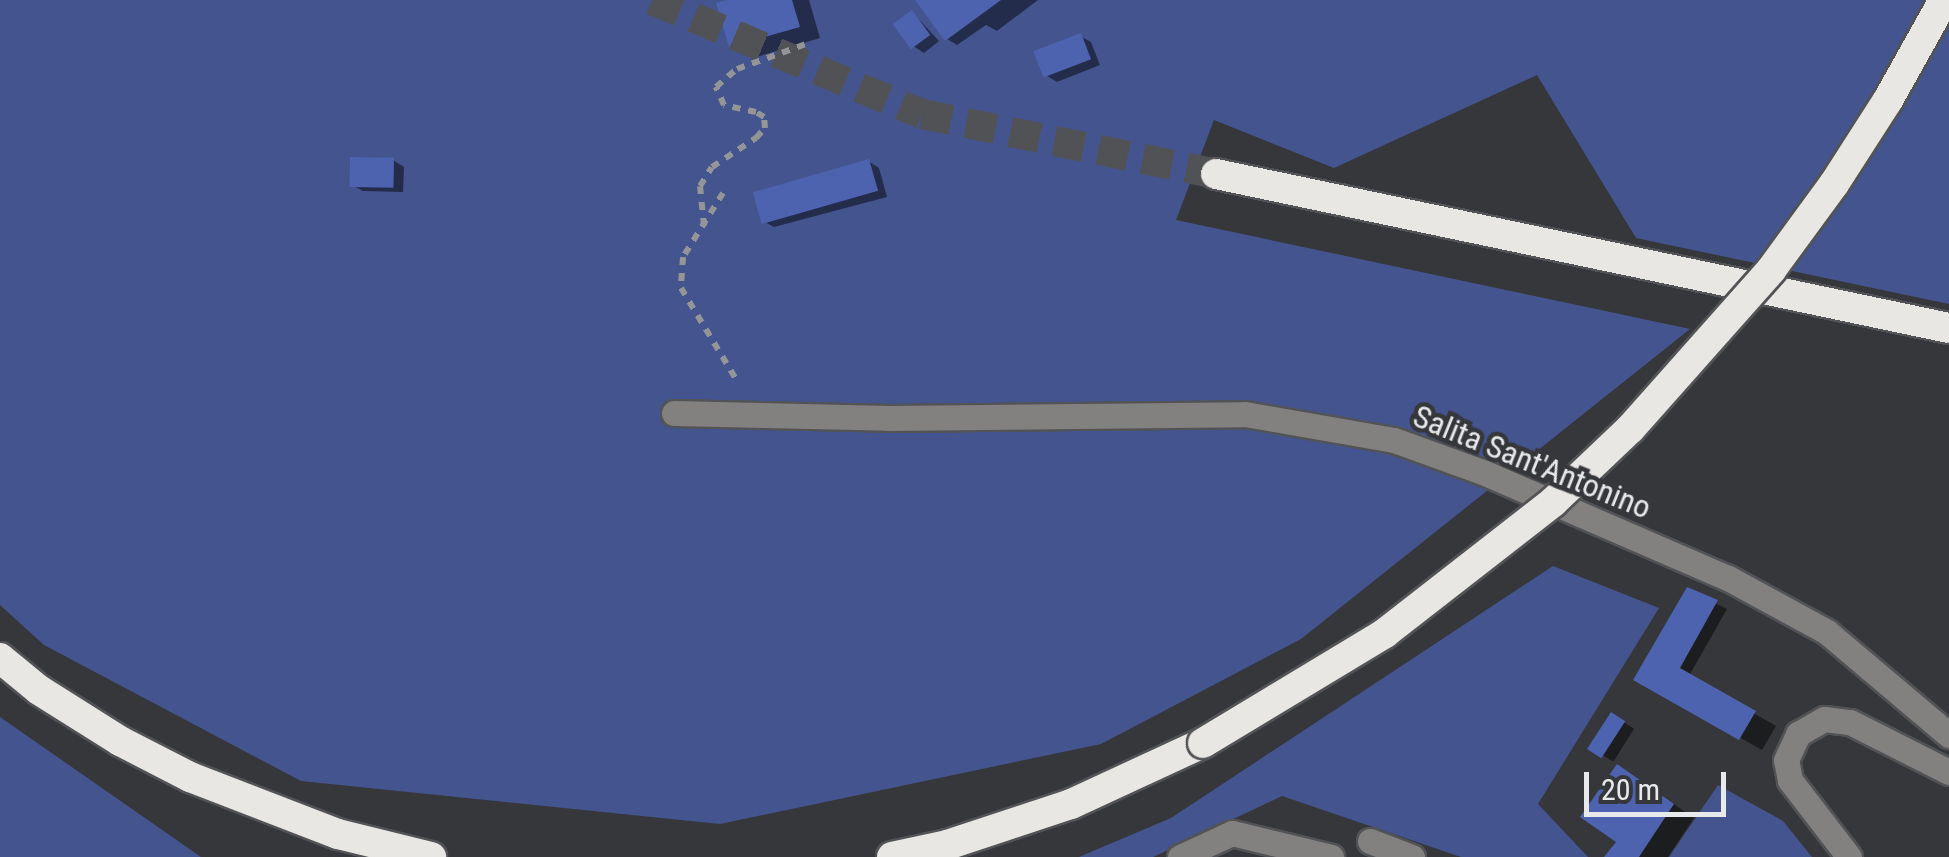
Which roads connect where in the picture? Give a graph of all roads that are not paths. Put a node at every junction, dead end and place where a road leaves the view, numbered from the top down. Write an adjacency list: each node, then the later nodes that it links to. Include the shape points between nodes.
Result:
1 (1944, 0): 10 (highway, bridge, via 1888,100 1792,241 1703,351 1552,502 1385,633 1203,742 1071,804)
2 (1216, 174): 3 (highway)
3 (1949, 328)
4 (674, 413): 6 (street, Salita Sant'Antonino, via 1246,414 1394,440 1745,587 1827,632)
5 (0, 658): 9 (highway, via 120,741 190,777 338,834)
6 (1949, 735)
7 (1949, 772): 14 (street, via 1850,722 1824,720 1798,734 1786,760 1790,780)
8 (1370, 841): 13 (street)
9 (432, 857)
10 (892, 857)
11 (1180, 857): 12 (street, via 1232,833)
12 (1331, 857)
13 (1412, 857)
14 (1849, 857)

